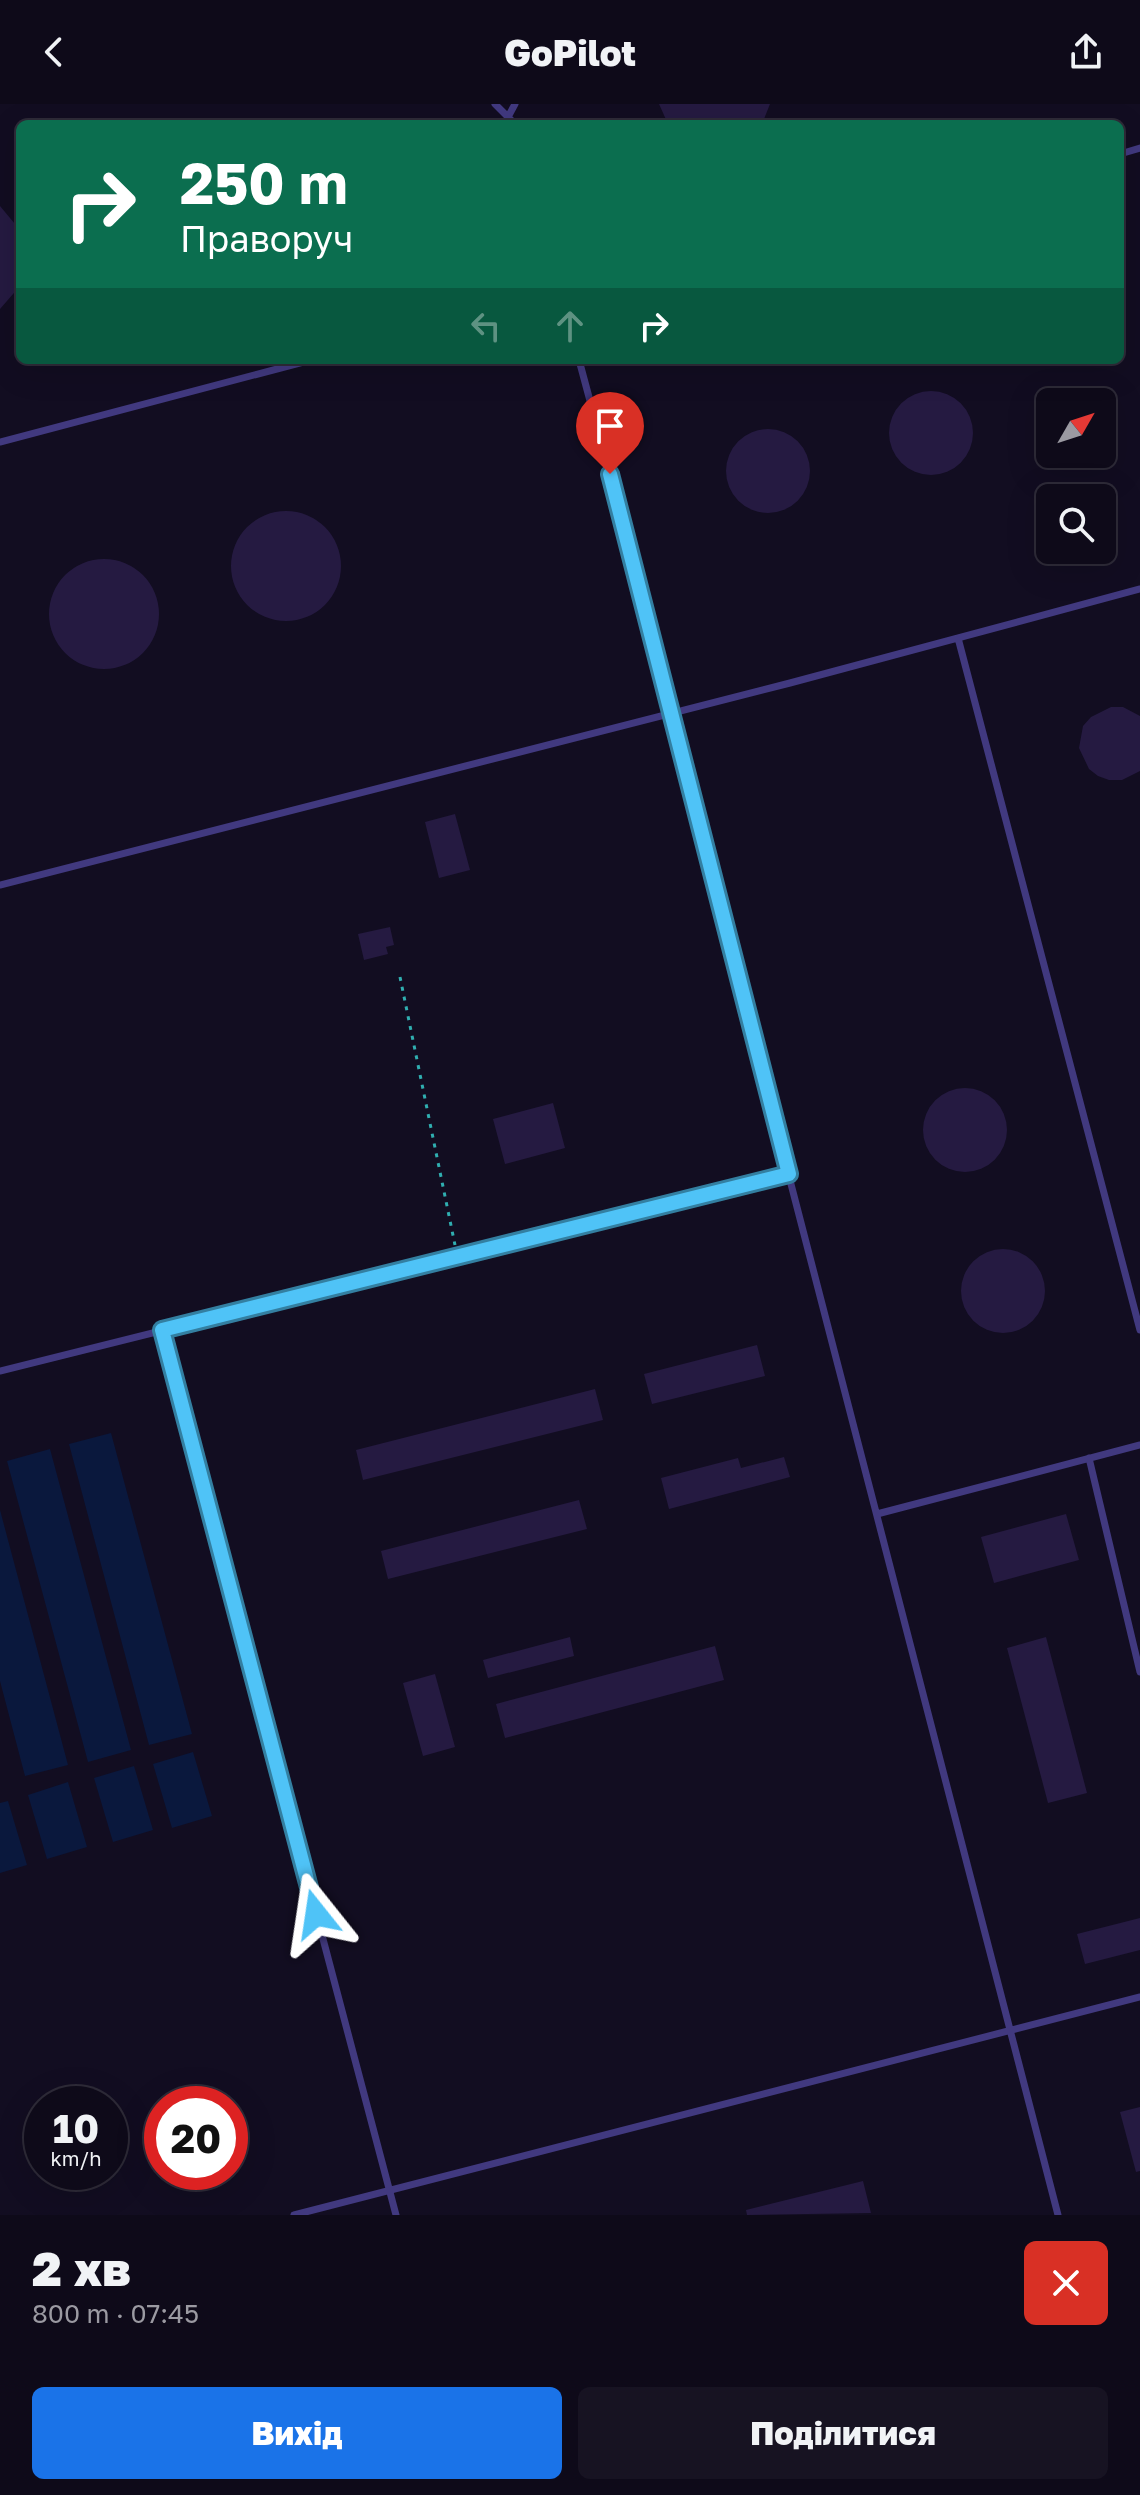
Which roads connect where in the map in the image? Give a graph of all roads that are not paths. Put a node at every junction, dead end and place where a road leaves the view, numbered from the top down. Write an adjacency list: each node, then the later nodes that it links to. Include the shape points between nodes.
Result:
1 (495, 104): 3 (lane)
2 (515, 104): 3 (lane)
3 (508, 117): 4 (lane)
4 (511, 120)
5 (296, 364): 7 (lane)
6 (580, 364): 10 (lane)
7 (0, 442)
8 (1140, 589): 9 (lane)
9 (958, 638): 10 (lane); 14 (lane)
10 (669, 713): 11 (lane); 12 (lane)
11 (0, 885)
12 (789, 1174): 13 (lane); 18 (lane)
13 (162, 1330): 15 (lane); 22 (lane)
14 (1140, 1330)
15 (0, 1371)
16 (1140, 1445): 17 (lane)
17 (1089, 1458): 18 (lane); 19 (lane)
18 (877, 1514): 21 (lane)
19 (1140, 1672)
20 (1140, 1997): 21 (lane)
21 (1011, 2031): 22 (lane); 25 (lane)
22 (390, 2190): 23 (lane); 24 (lane)
23 (294, 2215)
24 (396, 2215)
25 (1058, 2215)

